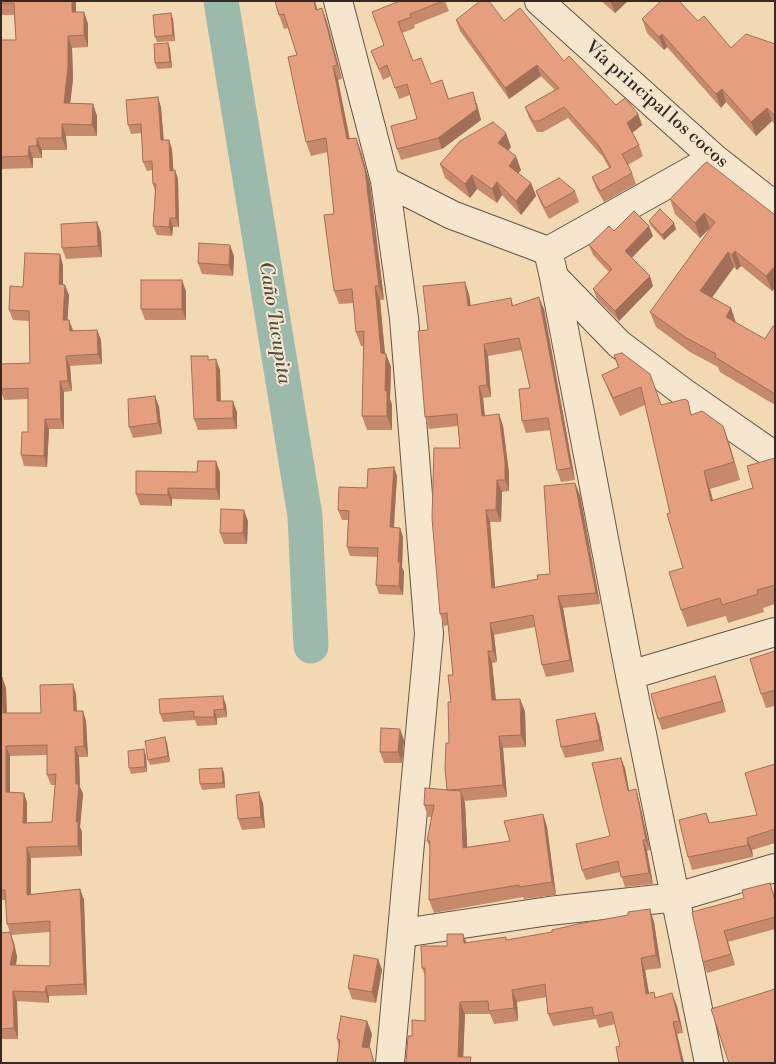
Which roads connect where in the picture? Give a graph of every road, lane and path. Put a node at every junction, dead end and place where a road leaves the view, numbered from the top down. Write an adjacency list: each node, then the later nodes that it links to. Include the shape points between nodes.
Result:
1 (338, 1): 4 (street)
2 (539, 1): 3 (street, Vía principal los cocos)
3 (714, 158): 5 (street, Vía principal los cocos); 6 (street)
4 (385, 181): 6 (street, via 452,215); 13 (street, via 404,318 429,634)
5 (775, 206)
6 (548, 251): 7 (street)
7 (554, 277): 8 (street, via 619,344); 10 (street)
8 (775, 456)
9 (775, 632): 10 (street)
10 (630, 675): 12 (street)
11 (775, 868): 12 (street)
12 (677, 897): 13 (street, via 550,911); 15 (street)
13 (403, 933): 14 (street)
14 (390, 1063)
15 (709, 1063)

